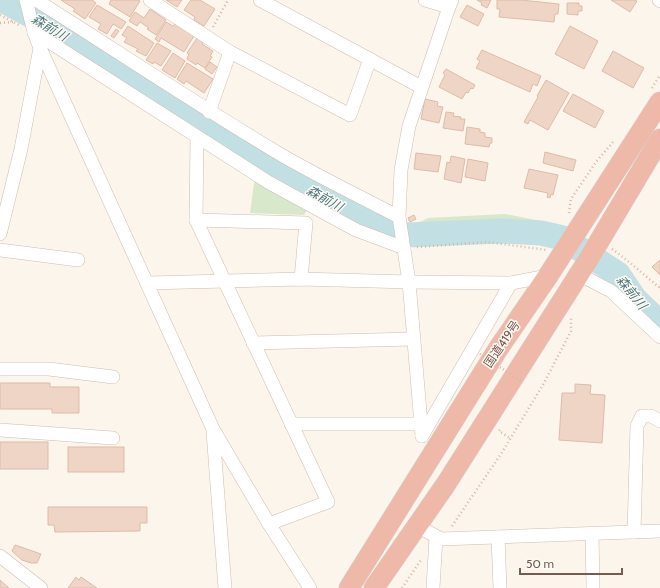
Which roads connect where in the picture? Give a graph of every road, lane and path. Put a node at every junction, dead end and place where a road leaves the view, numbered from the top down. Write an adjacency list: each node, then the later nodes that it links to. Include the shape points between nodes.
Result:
1 (26, 0): 10 (street)
2 (36, 0): 17 (street)
3 (150, 0): 11 (street)
4 (228, 0): 11 (path)
5 (260, 0): 14 (street)
6 (425, 0): 7 (street)
7 (451, 3): 15 (street)
8 (14, 22): 9 (path)
9 (0, 23)
10 (34, 32): 12 (street); 18 (street)
11 (207, 38): 13 (street)
12 (40, 48): 22 (street, via 21,149); 33 (street)
13 (230, 52): 14 (street, via 350,115); 17 (street)
14 (370, 59): 15 (street)
15 (421, 88): 20 (street, via 409,126 400,170)
16 (660, 102): 26 (highway, 国道419号)
17 (209, 112): 20 (street, via 280,154)
18 (197, 138): 21 (street); 24 (street, via 268,182 356,230)
19 (660, 139): 23 (highway)
20 (399, 217): 24 (street)
21 (196, 220): 30 (street, via 306,223); 31 (street)
22 (0, 234)
23 (599, 241): 28 (highway); 35 (path, via 627,259)
24 (404, 248): 26 (path, via 487,242 546,249); 32 (street)
25 (0, 250): 27 (street)
26 (560, 256): 29 (highway, 国道419号)
27 (78, 260)
28 (586, 269): 37 (street); 53 (highway)
29 (548, 276): 34 (street); 63 (highway, 国道419号, via 498,349)
30 (301, 279): 31 (street); 32 (street)
31 (224, 281): 33 (street); 39 (street)
32 (409, 282): 34 (street); 38 (street)
33 (147, 283): 47 (street)
34 (511, 283): 46 (street, via 422,436)
35 (660, 288)
36 (572, 316): 51 (path, via 571,331 544,383)
37 (660, 338)
38 (413, 339): 39 (street); 46 (street)
39 (253, 343): 45 (street)
40 (480, 354): 43 (path, bridge)
41 (0, 368): 42 (street, via 50,369)
42 (113, 377)
43 (522, 382)
44 (660, 421): 55 (street, via 651,416 642,416 637,426)
45 (291, 424): 46 (street); 52 (street, via 328,502)
46 (421, 424)
47 (212, 429): 52 (street); 61 (street)
48 (0, 430): 50 (street)
49 (499, 431): 51 (path)
50 (113, 438)
51 (510, 438): 57 (path, via 450,530)
52 (269, 524): 62 (street)
53 (417, 526): 57 (street); 64 (highway)
54 (660, 531): 55 (street)
55 (634, 532): 56 (street)
56 (592, 534): 58 (street); 68 (street)
57 (436, 537): 58 (street); 65 (path); 66 (street)
58 (498, 537): 67 (street)
59 (0, 556): 60 (street)
60 (41, 588)
61 (225, 588)
62 (310, 588)
63 (349, 588)
64 (374, 588)
65 (402, 588)
66 (433, 588)
67 (500, 588)
68 (593, 588)

